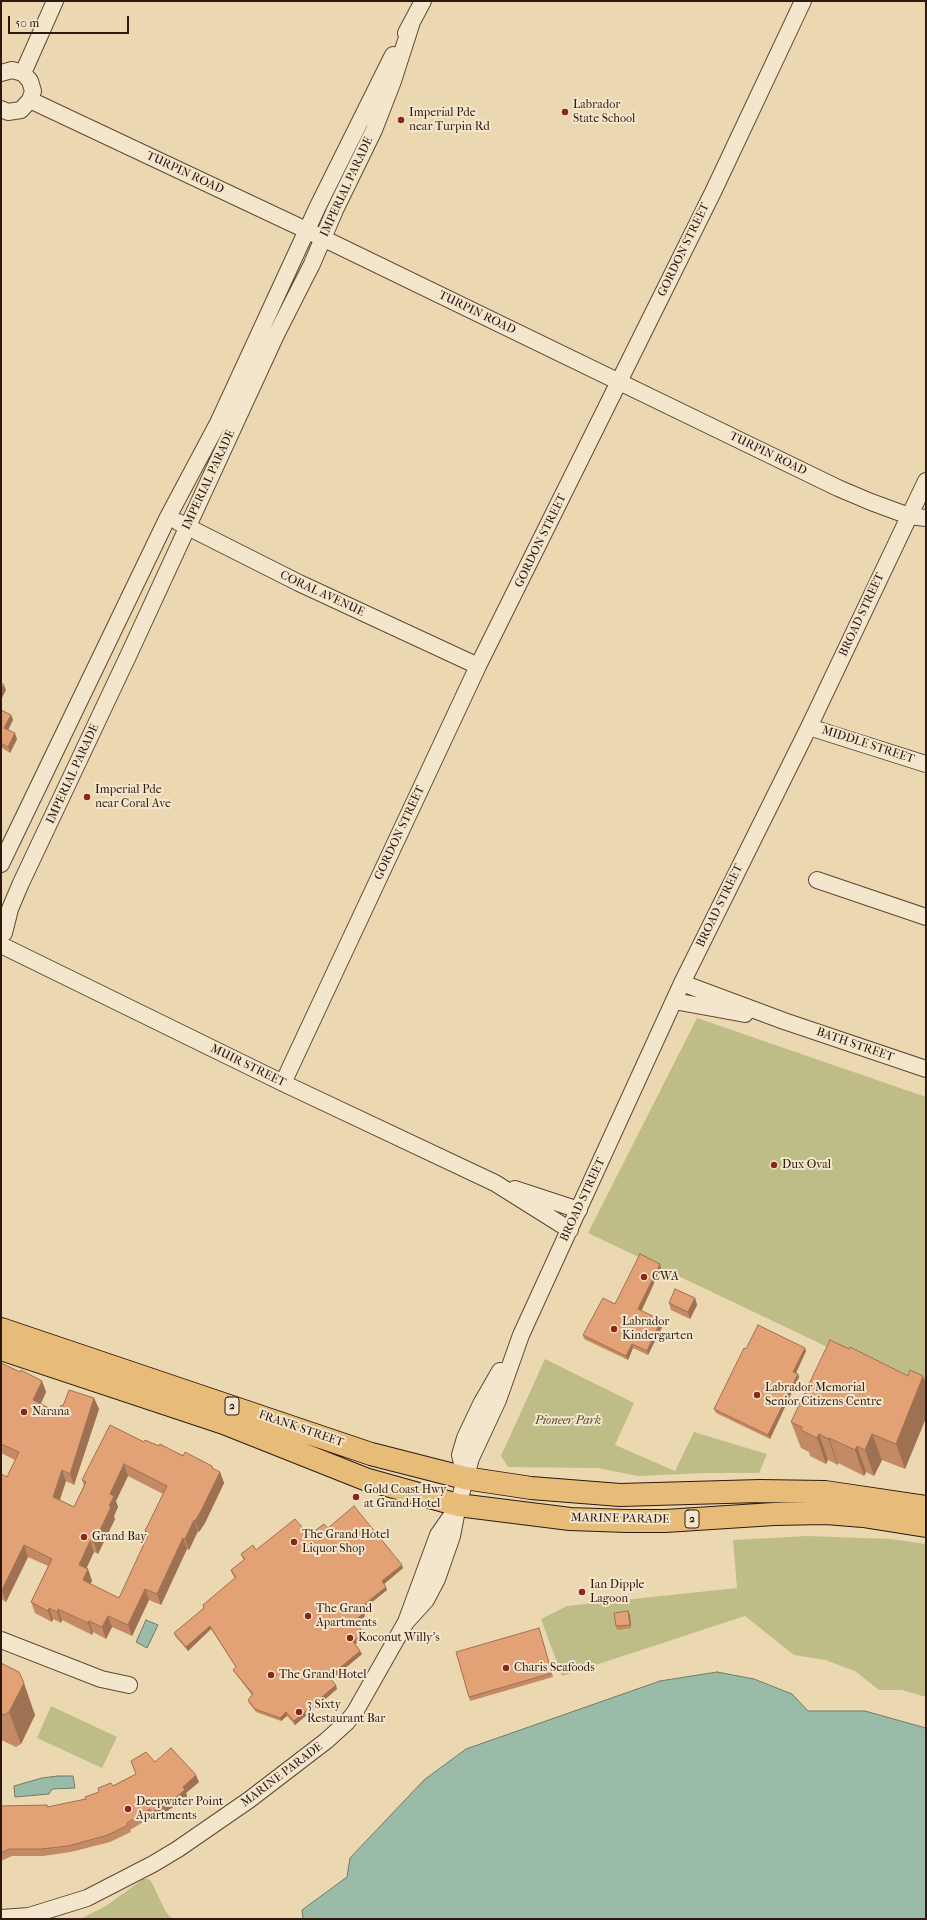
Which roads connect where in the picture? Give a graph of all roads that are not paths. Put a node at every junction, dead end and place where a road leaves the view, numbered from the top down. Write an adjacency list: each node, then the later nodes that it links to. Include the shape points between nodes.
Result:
1 (55, 1): 6 (street)
2 (423, 1): 4 (street, IMPERIAL PARADE)
3 (803, 1): 11 (street, GORDON STREET, via 714,190)
4 (411, 25): 9 (street, IMPERIAL PARADE, via 393,55); 10 (street, IMPERIAL PARADE, via 374,130)
5 (1, 73): 6 (street, via 12,70)
6 (23, 73): 7 (street, via 32,85)
7 (30, 100): 8 (street, via 21,110); 9 (street, TURPIN ROAD)
8 (1, 110)
9 (306, 230): 10 (street, TURPIN ROAD); 14 (street, IMPERIAL PARADE, via 218,423)
10 (323, 238): 11 (street, TURPIN ROAD); 16 (street, IMPERIAL PARADE)
11 (619, 382): 13 (street, TURPIN ROAD, via 838,488); 19 (street, GORDON STREET)
12 (926, 481): 13 (street, BROAD STREET)
13 (908, 516): 15 (street, TURPIN ROAD); 20 (street, BROAD STREET)
14 (168, 517): 16 (street, CORAL AVENUE); 17 (street, IMPERIAL PARADE)
15 (926, 518)
16 (187, 526): 18 (street, IMPERIAL PARADE); 19 (street, CORAL AVENUE, via 299,583)
17 (108, 641): 18 (street); 22 (street, IMPERIAL PARADE)
18 (130, 652): 25 (street, IMPERIAL PARADE, via 21,883 10,909)
19 (478, 666): 30 (street, GORDON STREET)
20 (809, 726): 21 (street, MIDDLE STREET); 26 (street, BROAD STREET)
21 (926, 764)
22 (1, 864)
23 (817, 880): 24 (street)
24 (926, 917)
25 (2, 939): 30 (street, MUIR STREET)
26 (682, 983): 27 (street, BROAD STREET); 28 (street, BATH STREET)
27 (674, 1001): 28 (street, BATH STREET); 32 (street, BROAD STREET)
28 (784, 1021): 29 (street, BATH STREET)
29 (926, 1070)
30 (283, 1083): 31 (street, MUIR STREET)
31 (495, 1183): 32 (street, MUIR STREET); 33 (street, MUIR STREET)
32 (579, 1210): 33 (street, BROAD STREET)
33 (570, 1230): 36 (street, BROAD STREET, via 521,1335 481,1404 465,1438 460,1455)
34 (1, 1330): 36 (highway, FRANK STREET / 2, via 371,1454)
35 (1, 1349): 37 (highway, FRANK STREET / 2, via 224,1424 364,1479)
36 (465, 1478): 37 (street, BROAD STREET); 38 (highway, MARINE PARADE / 2, via 531,1488 620,1495 825,1492)
37 (458, 1505): 39 (highway, MARINE PARADE / 2, via 570,1519 665,1521 826,1513); 42 (street, MARINE PARADE, via 452,1536 437,1579 426,1600 406,1622 355,1712 326,1741 249,1800 178,1849 107,1889 51,1910 29,1916)
38 (926, 1507)
39 (926, 1526)
40 (1, 1640): 41 (street, via 101,1679)
41 (129, 1685)
42 (1, 1918)

